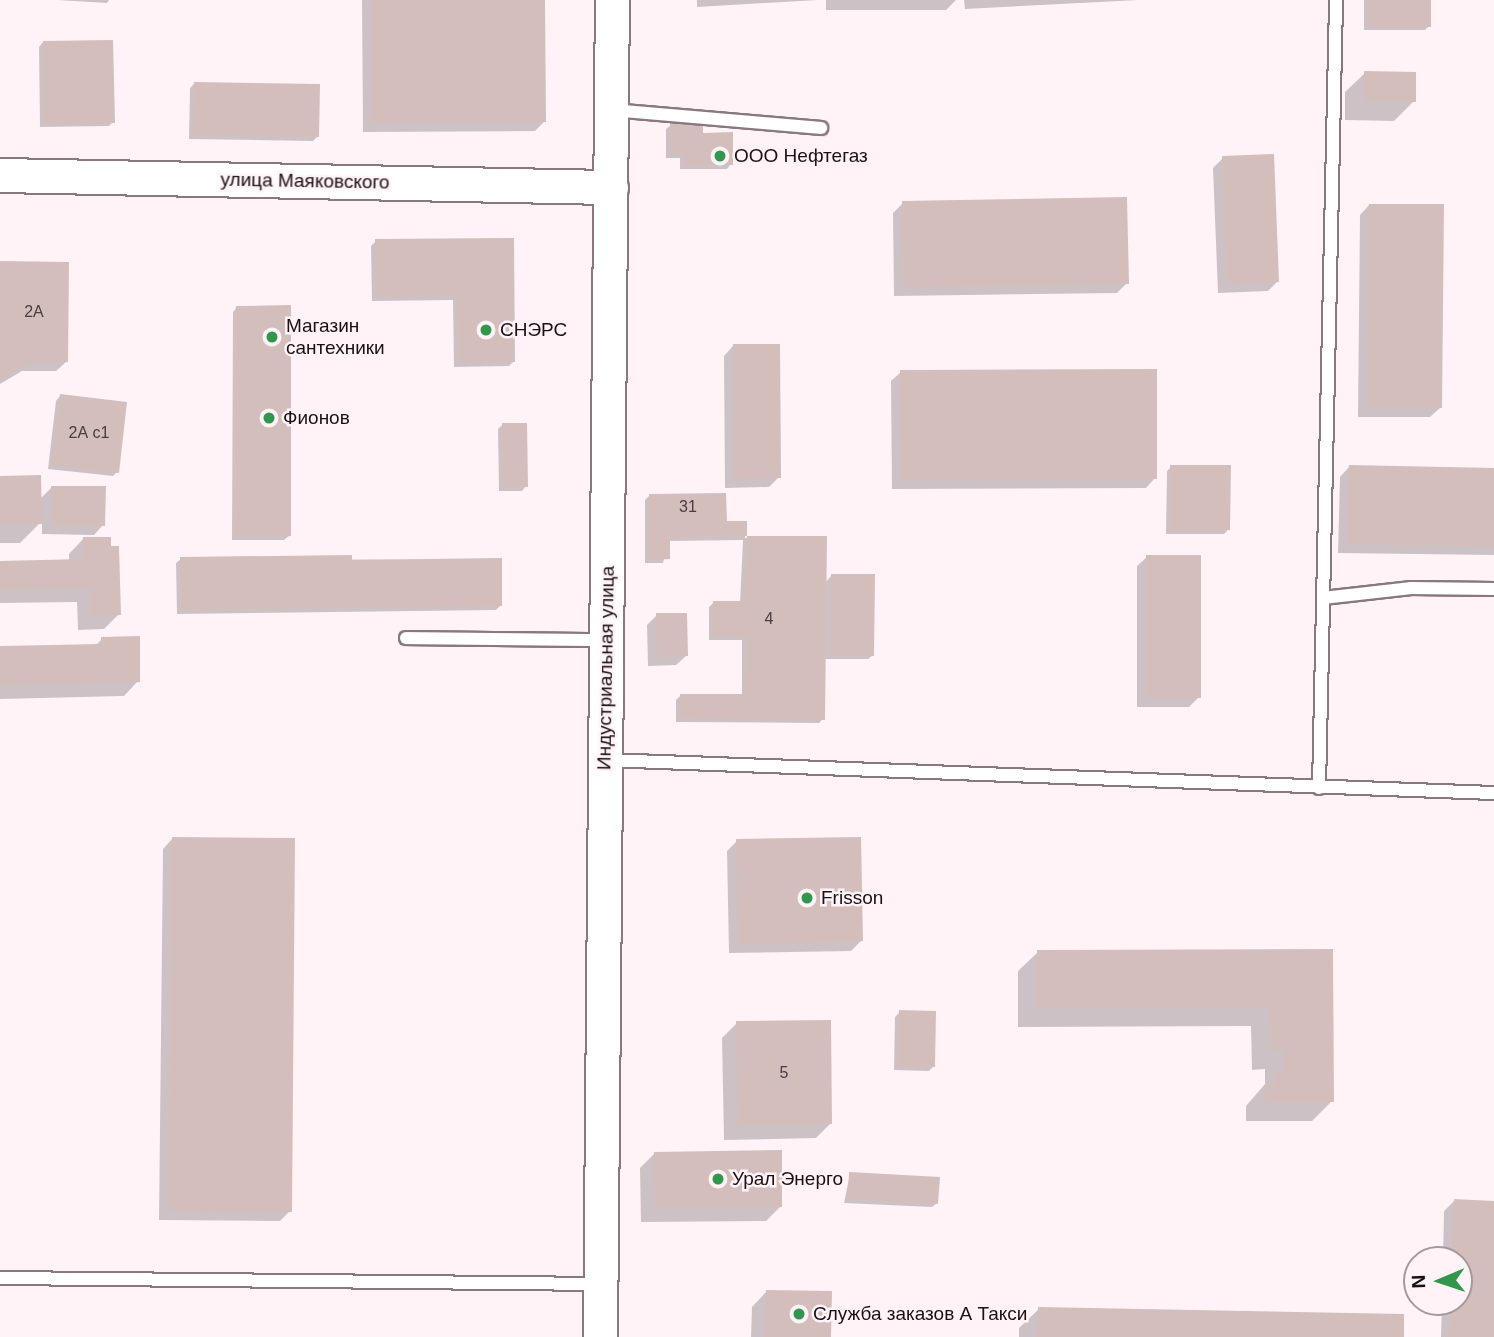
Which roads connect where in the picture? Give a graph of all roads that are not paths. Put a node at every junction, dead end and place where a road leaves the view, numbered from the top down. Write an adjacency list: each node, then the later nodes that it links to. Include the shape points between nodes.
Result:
1 (612, 0): 3 (street, Индустриальная улица)
2 (1336, 0): 8 (lane)
3 (611, 110): 4 (lane); 6 (street, Индустриальная улица)
4 (821, 128)
5 (0, 175): 6 (street, улица Маяковского)
6 (611, 187): 10 (street, Индустриальная улица)
7 (1494, 589): 8 (lane, via 1411,588)
8 (1323, 598): 12 (lane)
9 (406, 638): 10 (lane)
10 (606, 640): 11 (street, Индустриальная улица)
11 (605, 760): 12 (lane); 15 (street, Индустриальная улица)
12 (1319, 788): 13 (lane)
13 (1494, 793)
14 (0, 1278): 15 (lane)
15 (600, 1284): 16 (street, Индустриальная улица)
16 (600, 1337)

